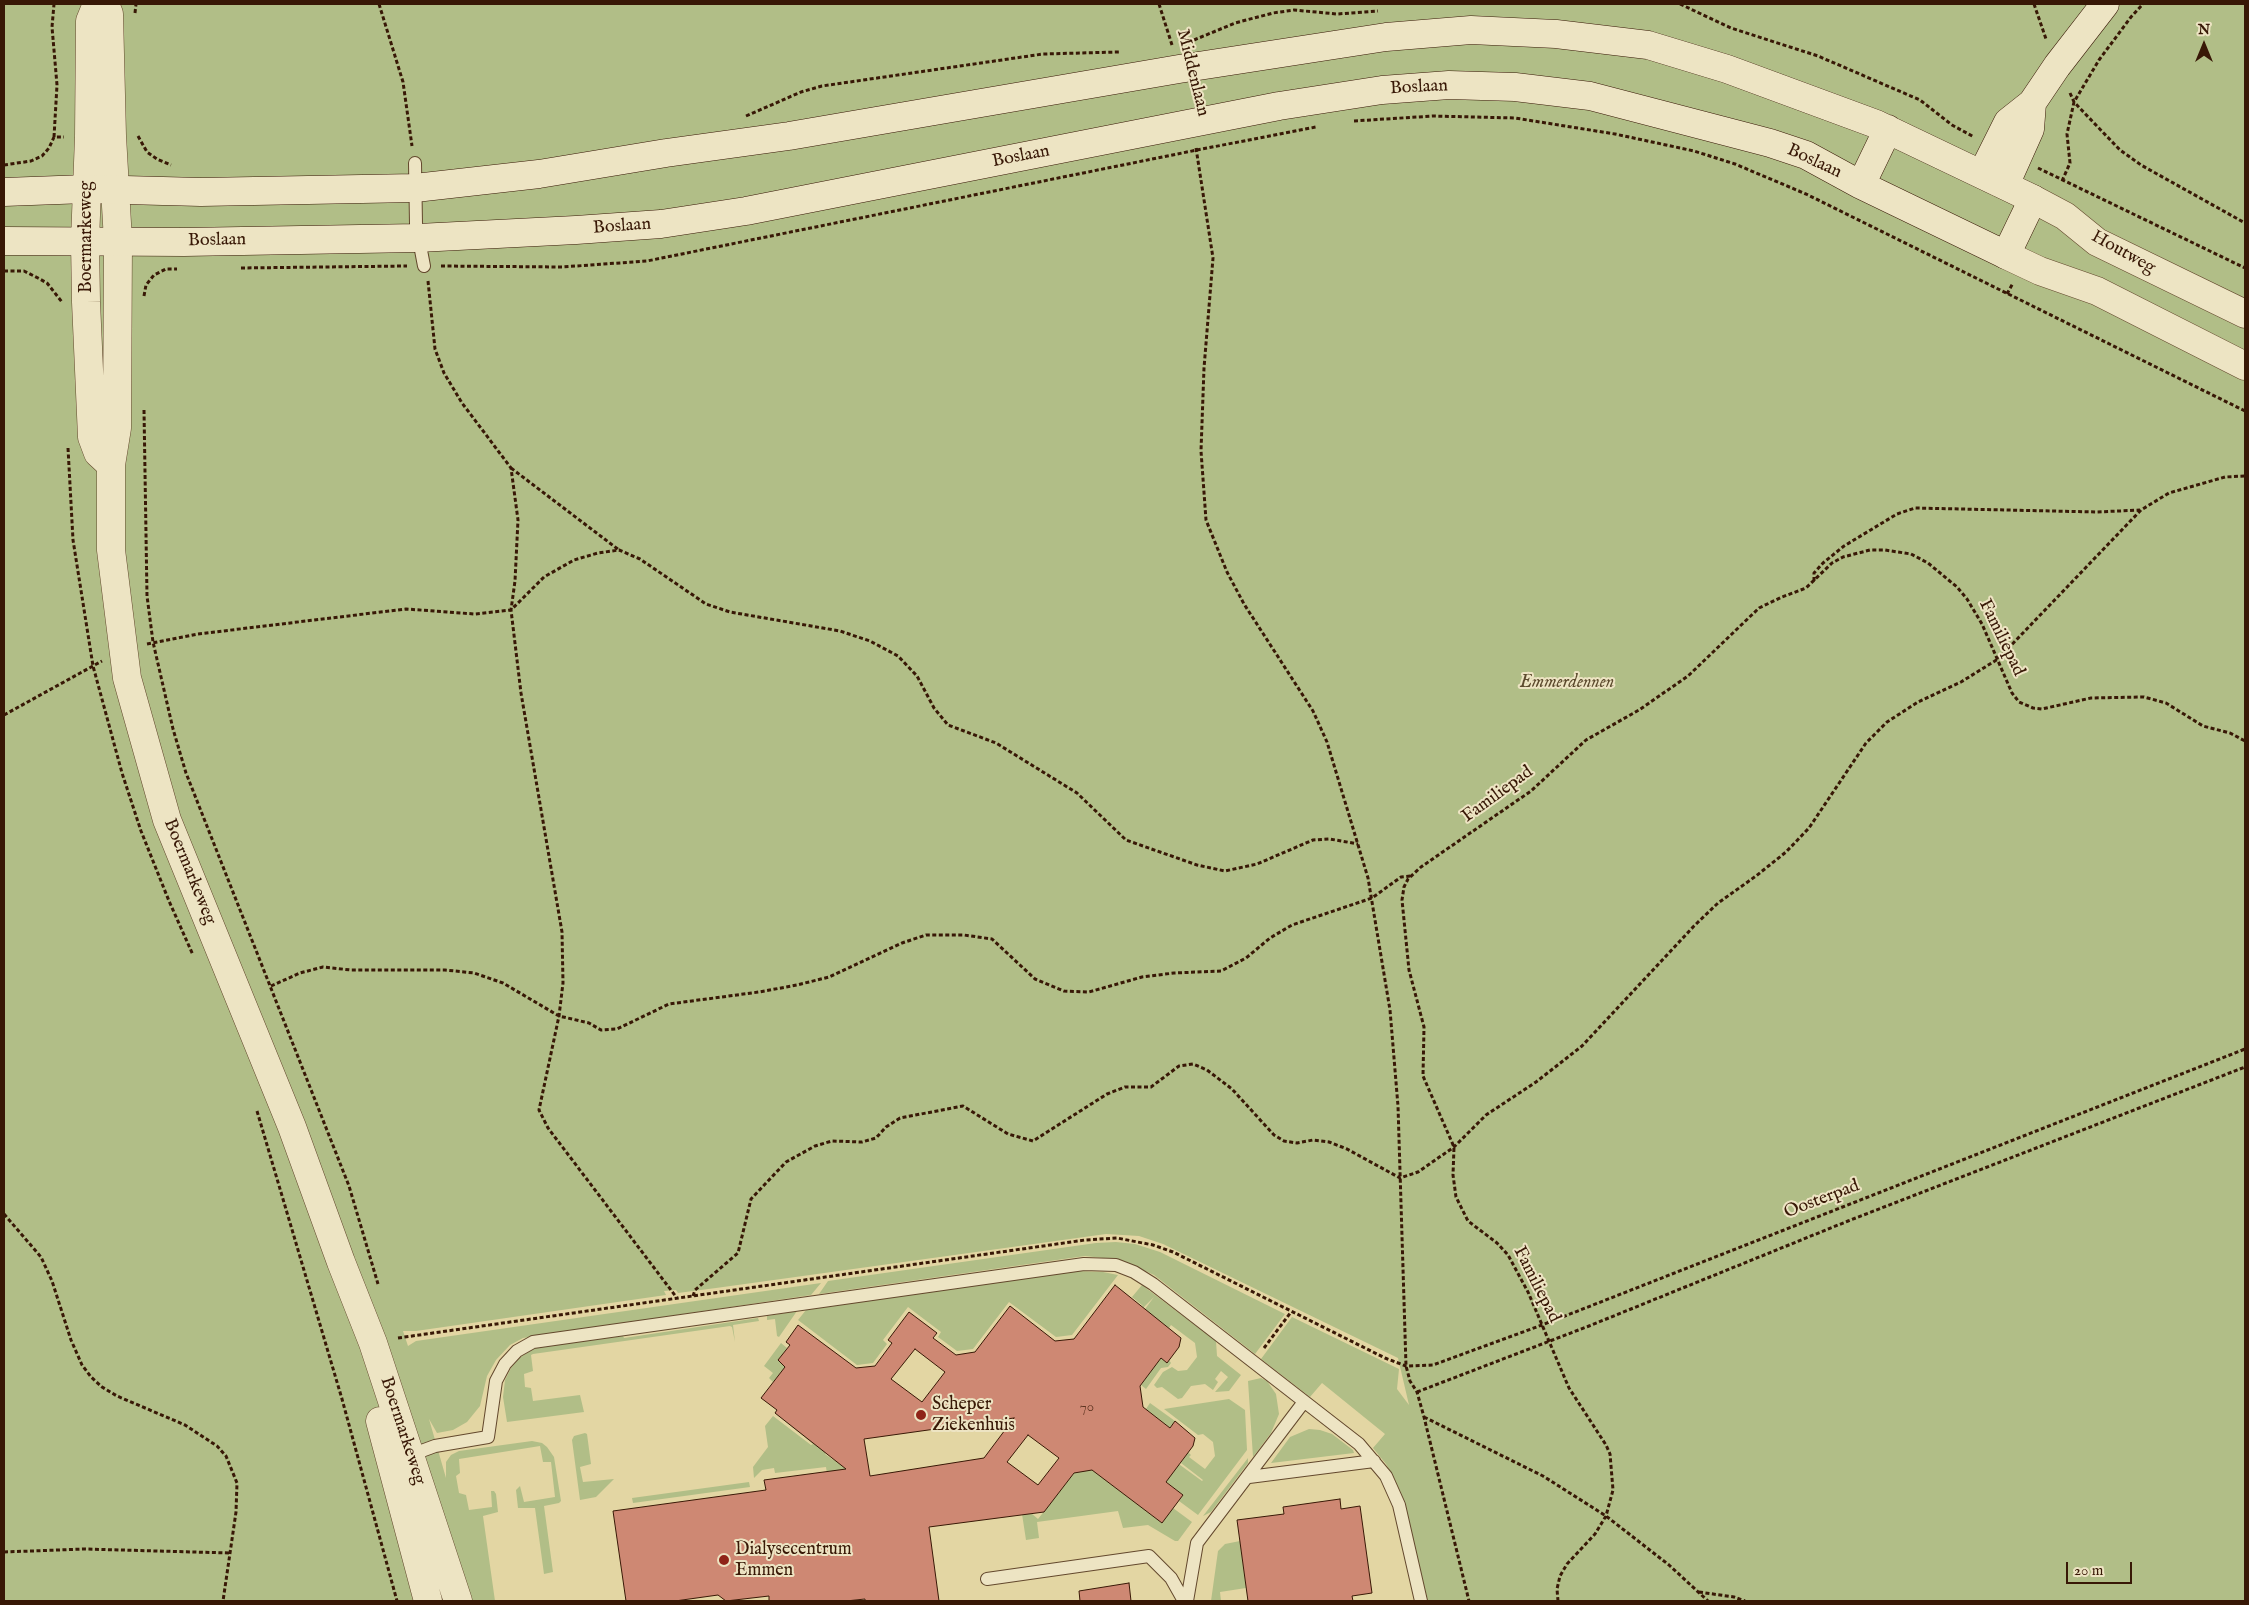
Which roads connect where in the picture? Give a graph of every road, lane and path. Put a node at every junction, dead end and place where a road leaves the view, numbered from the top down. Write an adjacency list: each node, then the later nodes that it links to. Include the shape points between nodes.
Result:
1 (54, 4): 21 (path, via 52,27 57,85)
2 (97, 4): 22 (main road, Boermarkeweg, via 90,21)
3 (105, 4): 22 (main road, Boermarkeweg, via 109,14)
4 (379, 4): 27 (path, via 403,82)
5 (1159, 4): 14 (path, Middenlaan)
6 (1680, 4): 23 (path, via 1731,28 1818,56 1920,100 1952,126)
7 (2034, 4): 15 (path)
8 (2105, 4): 15 (main road)
9 (2144, 4): 16 (path, via 2131,16 2099,60)
10 (1381, 11): 11 (path, via 1338,14 1294,10 1273,12)
11 (1188, 41)
12 (1163, 46): 14 (path)
13 (1126, 52): 18 (path, via 1043,54 822,86)
14 (1177, 52): 20 (main road, via 1471,30 1556,34 1648,45 1727,69); 27 (main road, via 789,136 538,174)
15 (2057, 66): 16 (path); 17 (main road)
16 (2074, 102): 29 (path, via 2067,134 2070,163); 35 (path, via 2120,150 2141,165)
17 (2032, 103): 23 (main road, via 2008,122); 28 (main road, via 2030,130)
18 (742, 117)
19 (1190, 122): 30 (main road, Boslaan, via 1382,90 1515,87 1590,96 1770,143 1806,155); 36 (main road, Boslaan, via 661,224); 60 (path, Middenlaan, via 1213,258 1201,451 1206,520 1214,544 1244,604 1313,711 1328,742)
20 (1888, 129): 28 (main road); 30 (main road)
21 (54, 137): 22 (path); 25 (path, via 42,156 20,164)
22 (101, 137): 26 (path, via 138,136 147,152 166,164); 31 (main road, Boermarkeweg); 32 (main road, Boermarkeweg)
23 (1996, 148): 28 (main road)
24 (1694, 152): 43 (path, Boslaan, via 1734,164 1806,194)
25 (4, 165)
26 (175, 165)
27 (415, 176): 32 (main road, via 201,192); 36 (lane)
28 (1994, 180): 34 (main road, Houtweg)
29 (2062, 180): 34 (path); 42 (path)
30 (1861, 185): 40 (main road, Boslaan)
31 (86, 189): 32 (main road); 33 (main road); 38 (main road, Boermarkeweg)
32 (116, 190): 39 (main road, Boermarkeweg)
33 (4, 192)
34 (2041, 203): 40 (main road); 44 (main road, Houtweg, via 2065,216 2097,242)
35 (2245, 223)
36 (418, 238): 39 (main road, Boslaan); 41 (lane)
37 (4, 241): 38 (main road, Boslaan)
38 (85, 241): 39 (main road, Boslaan); 48 (main road, Boermarkeweg, via 92,437 98,452)
39 (118, 241): 48 (main road, Boermarkeweg, via 118,428)
40 (2014, 259): 43 (path); 45 (main road, via 2097,291)
41 (424, 266): 49 (path, via 435,350 444,373 462,403)
42 (2245, 268)
43 (2007, 294): 47 (path, Boslaan)
44 (2245, 314)
45 (2245, 366)
46 (144, 400): 55 (path, via 147,596)
47 (2245, 411)
48 (111, 465): 83 (main road, Boermarkeweg, via 111,550 127,678 167,820 292,1126 373,1343)
49 (511, 468): 52 (path); 54 (path, via 518,520)
50 (2245, 476): 51 (path, via 2169,493)
51 (2141, 510): 53 (path, via 2063,512 1916,508 1897,514 1844,546 1823,562 1814,573); 56 (path)
52 (620, 550): 54 (path, via 574,560 544,577); 60 (path, via 640,559 706,604 730,612 840,631 870,641 898,656 917,676 934,708 948,725 996,743 1077,793 1126,840 1224,871 1257,864 1314,840)
53 (1814, 581): 56 (path, Familiepad, via 1832,563 1857,553 1885,550 1916,556 1940,571 1967,599); 61 (path, Familiepad, via 1806,588 1759,608 1688,676 1639,710 1586,740 1531,791)
54 (511, 610): 55 (path, via 475,614 406,610); 64 (path, via 521,693 562,932)
55 (153, 642): 63 (path, via 186,773)
56 (1998, 659): 59 (path, Familiepad, via 2012,693 2019,702 2033,708 2042,709 2091,698 2144,697 2166,703 2203,726); 67 (path, via 1887,722 1866,743 1808,828 1786,852 1718,903 1582,1046 1486,1115)
57 (93, 666): 58 (path)
58 (4, 715)
59 (2245, 741)
60 (1359, 844): 62 (path, Middenlaan)
61 (1412, 876): 62 (path, via 1401,877); 67 (path, Familiepad, via 1404,887 1402,900 1409,970 1424,1027 1423,1076)
62 (1372, 898): 64 (path, via 1292,925 1246,958 1220,971 1142,977 1089,992 1064,991 1035,979 992,940 926,935 829,976 797,985 669,1004 617,1029 601,1030); 68 (path, Middenlaan, via 1390,1010)
63 (271, 986): 64 (path, via 323,967 474,973 502,983); 70 (path, via 349,1186)
64 (559, 1016): 72 (path, via 541,1093 539,1110 542,1120)
65 (2245, 1049): 74 (path, Oosterpad)
66 (2245, 1067): 76 (path, Oosterpad)
67 (1454, 1147): 68 (path, via 1418,1172); 74 (path, Familiepad, via 1454,1186 1462,1213 1474,1228 1508,1255)
68 (1400, 1178): 71 (path, via 1348,1148 1313,1140 1284,1141 1274,1135 1232,1089 1207,1070 1193,1064 1179,1066 1151,1086 1124,1087 1107,1094 1033,1141 1008,1134 963,1106 900,1118 876,1138 862,1142 832,1141 815,1146 786,1162 751,1199 738,1253); 79 (path, Middenlaan)
69 (4, 1214): 88 (path, via 41,1257 52,1280 71,1340 91,1377 118,1396 185,1425 217,1446 226,1456 237,1483)
70 (380, 1290)
71 (693, 1296)
72 (678, 1298)
73 (1291, 1312): 78 (path)
74 (1542, 1325): 76 (path, Familiepad); 79 (path, Oosterpad, via 1433,1365)
75 (394, 1338): 77 (path)
76 (1549, 1341): 80 (path, Oosterpad); 86 (path, Familiepad, via 1569,1388 1609,1451 1613,1490)
77 (397, 1347)
78 (1253, 1363): 81 (lane); 83 (lane, via 1134,1272 1116,1266 1084,1264 532,1342 517,1350 496,1381 488,1437 435,1446)
79 (1406, 1366): 80 (path, Middenlaan)
80 (1417, 1392): 82 (path, Middenlaan)
81 (1304, 1403): 84 (lane, via 1359,1444); 85 (lane)
82 (1424, 1416): 86 (path, via 1543,1476); 96 (path, Middenlaan)
83 (400, 1458): 92 (main road, Boermarkeweg); 93 (main road, Boermarkeweg)
84 (1374, 1461): 85 (lane); 95 (lane, via 1386,1476 1399,1505)
85 (1249, 1477): 94 (lane, via 1197,1543)
86 (1606, 1516): 90 (path, via 1669,1565); 97 (path, Familiepad, via 1560,1576)
87 (4, 1552): 88 (path, via 85,1549)
88 (230, 1553): 91 (path)
89 (987, 1579): 94 (lane, via 1149,1556 1171,1578)
90 (1697, 1592): 98 (path); 99 (path)
91 (223, 1601)
92 (428, 1601)
93 (458, 1601)
94 (1186, 1601)
95 (1421, 1601)
96 (1469, 1601)
97 (1558, 1601)
98 (1708, 1601)
99 (1745, 1601)

